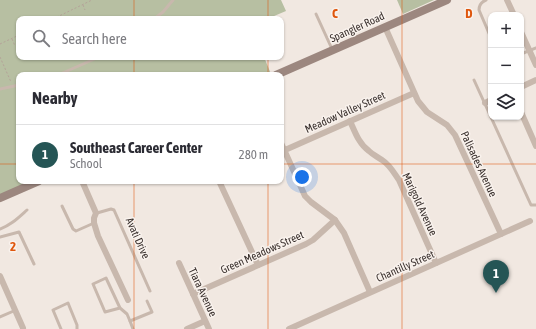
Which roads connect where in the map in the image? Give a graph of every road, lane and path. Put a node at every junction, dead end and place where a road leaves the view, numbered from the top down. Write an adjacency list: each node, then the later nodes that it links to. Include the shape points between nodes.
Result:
1 (92, 0): 6 (path)
2 (173, 0): 11 (lane)
3 (446, 0): 12 (street, Spangler Road)
4 (486, 0): 13 (lane, via 481,3 479,10)
5 (507, 0): 8 (street)
6 (82, 5): 7 (path); 10 (path)
7 (85, 10)
8 (513, 12)
9 (316, 14): 20 (lane)
10 (59, 16)
11 (158, 16)
12 (385, 27): 20 (street, Spangler Road); 34 (street, Palisades Avenue)
13 (488, 31)
14 (16, 37): 15 (path)
15 (12, 39): 17 (path); 18 (path)
16 (524, 39): 21 (street)
17 (0, 44)
18 (14, 46)
19 (536, 48): 21 (lane)
20 (332, 50): 27 (street, Spangler Road)
21 (529, 51): 22 (lane); 25 (street)
22 (524, 53)
23 (0, 57): 32 (path)
24 (92, 60): 26 (lane)
25 (536, 65)
26 (65, 72)
27 (283, 72)
28 (474, 80): 35 (lane)
29 (536, 80): 31 (street)
30 (16, 86): 32 (lane)
31 (524, 86)
32 (13, 87): 33 (lane)
33 (0, 89)
34 (414, 93): 38 (street, Meadow Valley Street); 53 (street, Palisades Avenue, via 427,112 456,135)
35 (488, 102)
36 (524, 119): 39 (street)
37 (495, 120): 45 (lane, via 531,206)
38 (350, 121): 40 (street, Meadow Valley Street); 56 (street, Marigold Avenue, via 362,144 384,161 399,180)
39 (536, 146)
40 (285, 150): 49 (street, via 306,196 317,208)
41 (32, 184): 44 (street)
42 (83, 184): 48 (street)
43 (220, 184): 58 (street)
44 (0, 198)
45 (536, 205)
46 (62, 206): 51 (lane, via 76,231)
47 (27, 210): 52 (lane, via 12,224)
48 (96, 213): 51 (street); 60 (lane, Avati Drive, via 114,210)
49 (335, 220): 58 (street, Green Meadows Street, via 313,240); 61 (street, via 344,233)
50 (530, 221): 53 (street, Chantilly Street)
51 (94, 223): 63 (street)
52 (0, 229)
53 (501, 234): 56 (street, Chantilly Street)
54 (0, 237): 57 (lane, via 19,232)
55 (179, 263): 62 (street, Tiara Avenue)
56 (436, 263): 61 (street, Chantilly Street)
57 (34, 264)
58 (258, 265): 62 (street, Green Meadows Street)
59 (0, 276): 66 (street)
60 (150, 290)
61 (370, 292): 76 (street, Chantilly Street)
62 (193, 294): 69 (street, Tiara Avenue)
63 (128, 300)
64 (147, 301): 68 (lane, via 152,312)
65 (120, 308): 65 (lane, via 106,278 93,284 105,312); 68 (lane)
66 (16, 310): 67 (lane); 70 (street)
67 (0, 317)
68 (130, 321): 73 (lane)
69 (205, 321): 74 (street); 75 (street, Tiara Avenue)
70 (23, 328)
71 (60, 329): 72 (lane, via 53,310 68,304)
72 (77, 329)
73 (133, 329)
74 (187, 329)
75 (209, 329)
76 (289, 329)

